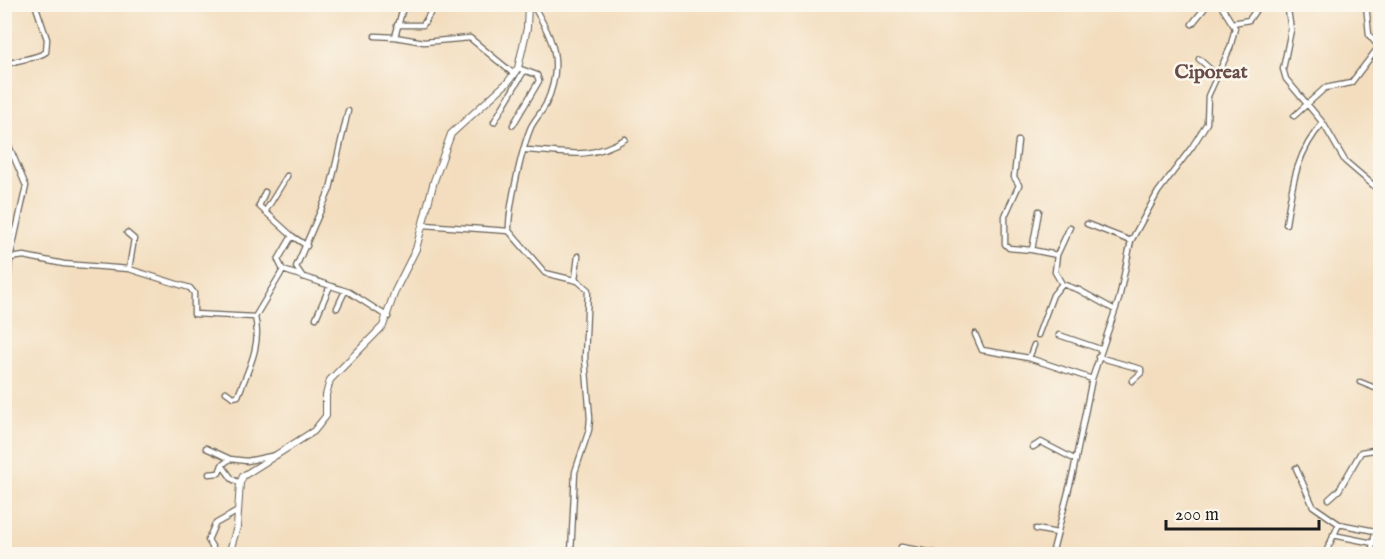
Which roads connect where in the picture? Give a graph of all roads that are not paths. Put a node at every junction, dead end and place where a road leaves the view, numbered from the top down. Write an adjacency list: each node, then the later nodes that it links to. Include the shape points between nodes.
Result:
1 (35, 4): 18 (street, via 47,39 46,52)
2 (404, 4): 13 (street)
3 (528, 4): 19 (street)
4 (532, 4): 30 (street, via 550,34 557,68)
5 (1208, 4): 12 (street)
6 (1220, 4): 11 (street)
7 (1260, 4): 11 (street, via 1249,20)
8 (1282, 4): 21 (street, via 1288,10 1291,30 1283,72)
9 (1365, 4): 16 (street, via 1369,35)
10 (435, 5): 13 (street, via 423,25)
11 (1233, 23): 20 (street, via 1235,32)
12 (1192, 24)
13 (397, 25): 15 (street)
14 (375, 36): 15 (street)
15 (395, 37): 19 (street, via 424,42 470,38)
16 (1380, 46): 21 (street, via 1351,83 1325,88)
17 (1199, 59): 20 (street)
18 (4, 67)
19 (519, 71): 24 (street); 26 (street, via 537,75 539,81); 38 (street, via 450,134)
20 (1218, 76): 45 (street, via 1208,96 1207,123 1158,192)
21 (1306, 105): 23 (street); 25 (street)
22 (348, 111): 46 (street, via 330,189)
23 (1294, 116)
24 (494, 122)
25 (1323, 123): 32 (street, via 1345,161); 37 (street, via 1300,156)
26 (513, 125)
27 (4, 134): 42 (street, via 26,186)
28 (625, 139): 30 (street, via 592,153)
29 (1018, 141): 47 (street, via 1014,177 1019,185 1005,216 1005,244 1009,248)
30 (526, 150): 41 (street, via 510,210)
31 (287, 176): 35 (street)
32 (1380, 191)
33 (265, 192): 35 (street, via 259,206)
34 (1039, 211): 47 (street)
35 (265, 212): 44 (street)
36 (1087, 224): 45 (street)
37 (1286, 224)
38 (424, 225): 41 (street); 61 (street)
39 (1070, 227): 48 (street)
40 (4, 230): 42 (street)
41 (509, 231): 54 (street, via 545,273)
42 (15, 232): 50 (street)
43 (127, 233): 51 (street, via 134,239)
44 (292, 236): 46 (street); 52 (street, via 278,260)
45 (1131, 241): 59 (street)
46 (307, 246): 53 (street, via 296,267)
47 (1032, 250): 48 (street)
48 (1057, 255): 55 (street, via 1055,272)
49 (578, 256): 54 (street)
50 (10, 258): 51 (street, via 24,256 64,264); 66 (street)
51 (129, 269): 60 (street, via 190,288 195,314)
52 (283, 270): 53 (street); 60 (street)
53 (304, 278): 56 (street)
54 (575, 280): 97 (street, via 589,294 585,358 590,418 575,472)
55 (1062, 285): 59 (street); 64 (street)
56 (330, 286): 57 (street); 62 (street)
57 (345, 291): 58 (street); 61 (street)
58 (337, 308)
59 (1115, 310): 68 (street)
60 (255, 317): 75 (street, via 258,334 252,364 236,398)
61 (388, 317): 79 (street, via 330,380 326,416 319,426)
62 (316, 318)
63 (975, 334): 70 (street, via 982,350)
64 (1038, 335)
65 (1059, 335): 68 (street)
66 (4, 338)
67 (1034, 345): 70 (street)
68 (1100, 350): 69 (street)
69 (1098, 357): 71 (street); 72 (street, via 1140,369 1141,374)
70 (1029, 358): 71 (street)
71 (1092, 379): 81 (street)
72 (1132, 381)
73 (1360, 382): 74 (street)
74 (1380, 390)
75 (226, 392)
76 (1033, 447): 81 (street, via 1041,442)
77 (206, 448): 80 (street)
78 (1380, 449): 86 (street, via 1361,452 1340,490)
79 (280, 456): 80 (street); 85 (street, via 248,472)
80 (230, 459): 82 (street)
81 (1076, 460): 91 (street)
82 (222, 465): 84 (street, via 219,473); 85 (street)
83 (1296, 468): 88 (street, via 1314,506)
84 (209, 474)
85 (240, 483): 87 (street)
86 (1329, 499)
87 (237, 511): 95 (street, via 215,524 208,540 213,548); 96 (street)
88 (1339, 524): 90 (street); 92 (street)
89 (1036, 529): 91 (street)
90 (1378, 532): 93 (street)
91 (1057, 533): 99 (street)
92 (1333, 535): 93 (street); 100 (street)
93 (1373, 543): 101 (street)
94 (901, 547): 98 (street)
95 (210, 555)
96 (229, 555)
97 (571, 555)
98 (940, 555)
99 (1052, 555)
100 (1325, 555)
101 (1371, 555)

